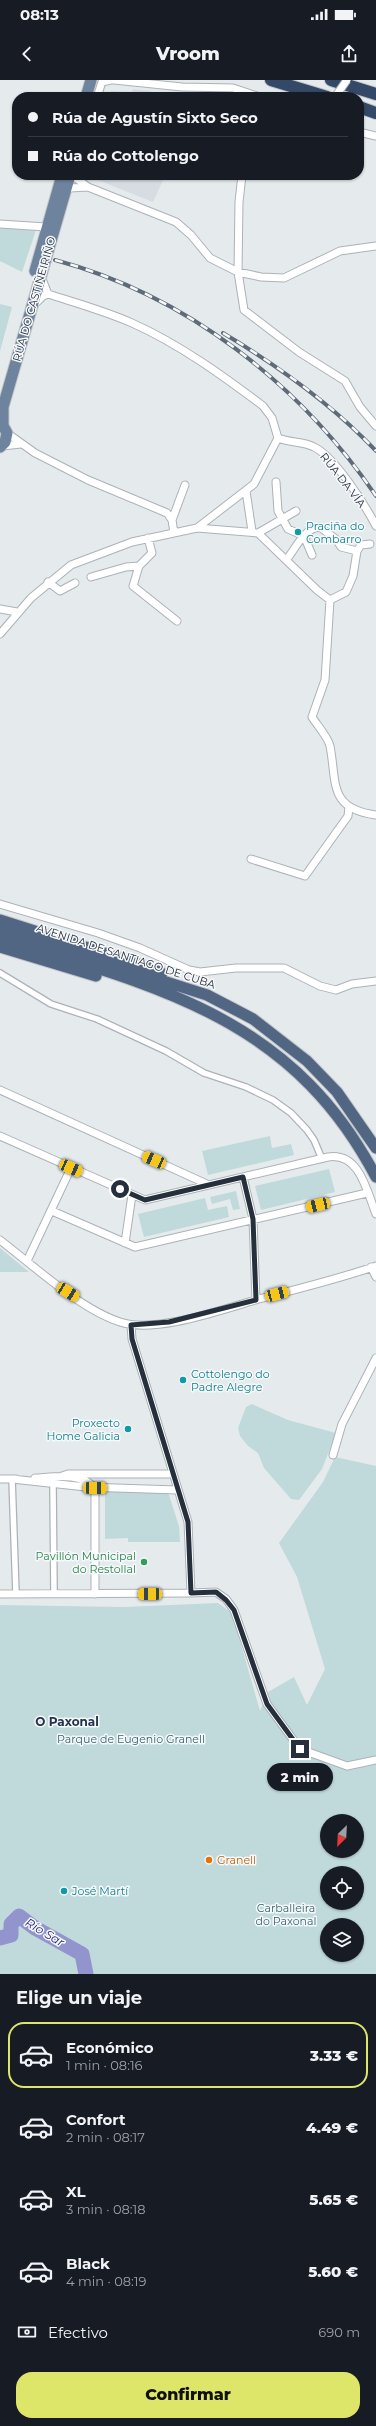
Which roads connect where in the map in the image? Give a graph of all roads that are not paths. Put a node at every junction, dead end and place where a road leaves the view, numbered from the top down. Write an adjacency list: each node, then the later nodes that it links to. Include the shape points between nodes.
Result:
1 (111, 80): 6 (street)
2 (116, 80): 10 (street, via 182,87 233,88)
3 (271, 80): 11 (highway)
4 (331, 80): 13 (highway)
5 (347, 80): 12 (street, bridge)
6 (98, 81): 7 (main road); 8 (main road); 9 (street)
7 (90, 92)
8 (95, 92)
9 (97, 92)
10 (245, 92)
11 (311, 92)
12 (339, 92)
13 (376, 94)
14 (364, 109): 15 (highway)
15 (376, 113)
16 (364, 133): 17 (street)
17 (376, 136)
18 (60, 180): 25 (main road, RÚA DO CASTIÑEIRIÑO)
19 (71, 180): 32 (main road, RÚA DO CASTIÑEIRIÑO, via 4,402)
20 (79, 180): 22 (street)
21 (241, 180): 27 (street)
22 (88, 187): 23 (street); 27 (street, via 176,222 210,258)
23 (70, 188)
24 (0, 224): 25 (street)
25 (46, 227): 31 (main road, RÚA DO CASTIÑEIRIÑO, via 10,363)
26 (376, 246): 27 (street, via 340,251 284,278)
27 (238, 272): 33 (street, via 244,310 299,352 345,381)
28 (42, 279): 29 (street)
29 (48, 294): 30 (street); 34 (street, via 133,323 185,351 263,406 272,418)
30 (37, 302)
31 (0, 390)
32 (3, 425): 35 (street); 36 (main road, RÚA DO CASTIÑEIRIÑO)
33 (376, 426)
34 (278, 438): 39 (street, via 254,484); 43 (street, RÚA DA VÍA, via 294,443 305,443 322,451 351,487)
35 (21, 444): 36 (street); 42 (street, via 88,480 152,505)
36 (1, 447)
37 (276, 482): 41 (street, via 278,511)
38 (185, 485): 42 (street)
39 (246, 490): 44 (street); 45 (street)
40 (296, 511): 41 (street)
41 (283, 519): 45 (street); 47 (street, via 288,529)
42 (172, 520): 46 (street)
43 (376, 526)
44 (196, 528): 45 (street); 46 (street)
45 (255, 532): 52 (street)
46 (174, 533): 48 (street)
47 (304, 536): 50 (street, via 313,527 320,527 345,549); 51 (street); 52 (street)
48 (148, 538): 53 (street, via 152,553); 55 (street, via 71,565)
49 (370, 544): 50 (street, via 361,545)
50 (357, 551): 57 (street, via 353,576 346,592)
51 (312, 555)
52 (287, 559): 57 (street)
53 (139, 566): 54 (street); 60 (street, via 133,586)
54 (91, 577)
55 (48, 582): 56 (street, via 60,591); 59 (street)
56 (75, 584)
57 (330, 600): 62 (street, via 325,680 312,717 330,744 335,788)
58 (0, 609): 59 (street)
59 (17, 612): 61 (street)
60 (176, 621)
61 (0, 634)
62 (349, 807): 63 (street); 64 (street, via 348,816 305,876)
63 (376, 815)
64 (251, 859)
65 (0, 904): 71 (street, via 98,933 140,948 188,970 200,972 236,968 284,968 336,990 352,984)
66 (0, 920): 72 (highway, via 145,966)
67 (0, 929): 72 (highway, AVENIDA DE SANTIAGO DE CUBA)
68 (0, 938): 73 (highway, AVENIDA DE SANTIAGO DE CUBA, via 149,985)
69 (0, 946): 73 (highway, via 138,989)
70 (0, 973): 77 (street, via 47,1002 97,1019 166,1050 204,1073 254,1090 273,1100 291,1113 307,1130)
71 (376, 981)
72 (207, 995): 76 (highway, AVENIDA DE SANTIAGO DE CUBA, via 253,1019 307,1061 337,1092)
73 (184, 1000): 79 (highway, AVENIDA DE SANTIAGO DE CUBA, via 246,1032 296,1070 326,1099)
74 (0, 1090): 81 (street)
75 (0, 1136): 78 (street)
76 (376, 1148)
77 (322, 1159): 80 (street); 82 (street, via 331,1157 345,1160 355,1166)
78 (71, 1168): 83 (street); 84 (street)
79 (376, 1176)
80 (243, 1177): 81 (street); 86 (street)
81 (208, 1185): 83 (street, via 145,1200)
82 (367, 1193): 85 (street); 86 (street)
83 (132, 1195): 88 (street)
84 (52, 1210): 88 (street); 89 (street)
85 (376, 1214)
86 (253, 1219): 88 (street, via 135,1247); 92 (street)
87 (0, 1240): 89 (street)
88 (125, 1243)
89 (27, 1261): 93 (street, via 101,1314)
90 (374, 1266): 91 (street); 92 (street)
91 (376, 1277)
92 (256, 1300): 93 (street, via 169,1322)
93 (131, 1325): 96 (street, via 132,1339)
94 (376, 1358): 95 (street, via 342,1424)
95 (333, 1455)
96 (172, 1474): 97 (street); 102 (street)
97 (62, 1476): 99 (street); 101 (street, via 79,1478)
98 (0, 1479): 99 (street)
99 (12, 1479): 100 (street); 105 (street)
100 (53, 1484): 101 (street); 106 (street)
101 (95, 1488): 102 (street); 107 (street)
102 (177, 1490): 103 (street, via 188,1522)
103 (191, 1593): 107 (street); 108 (street, via 216,1592 231,1606 267,1704 300,1749 347,1766)
104 (0, 1594): 105 (street)
105 (16, 1594): 106 (street)
106 (54, 1594): 107 (street)
107 (95, 1594)
108 (376, 1760)

